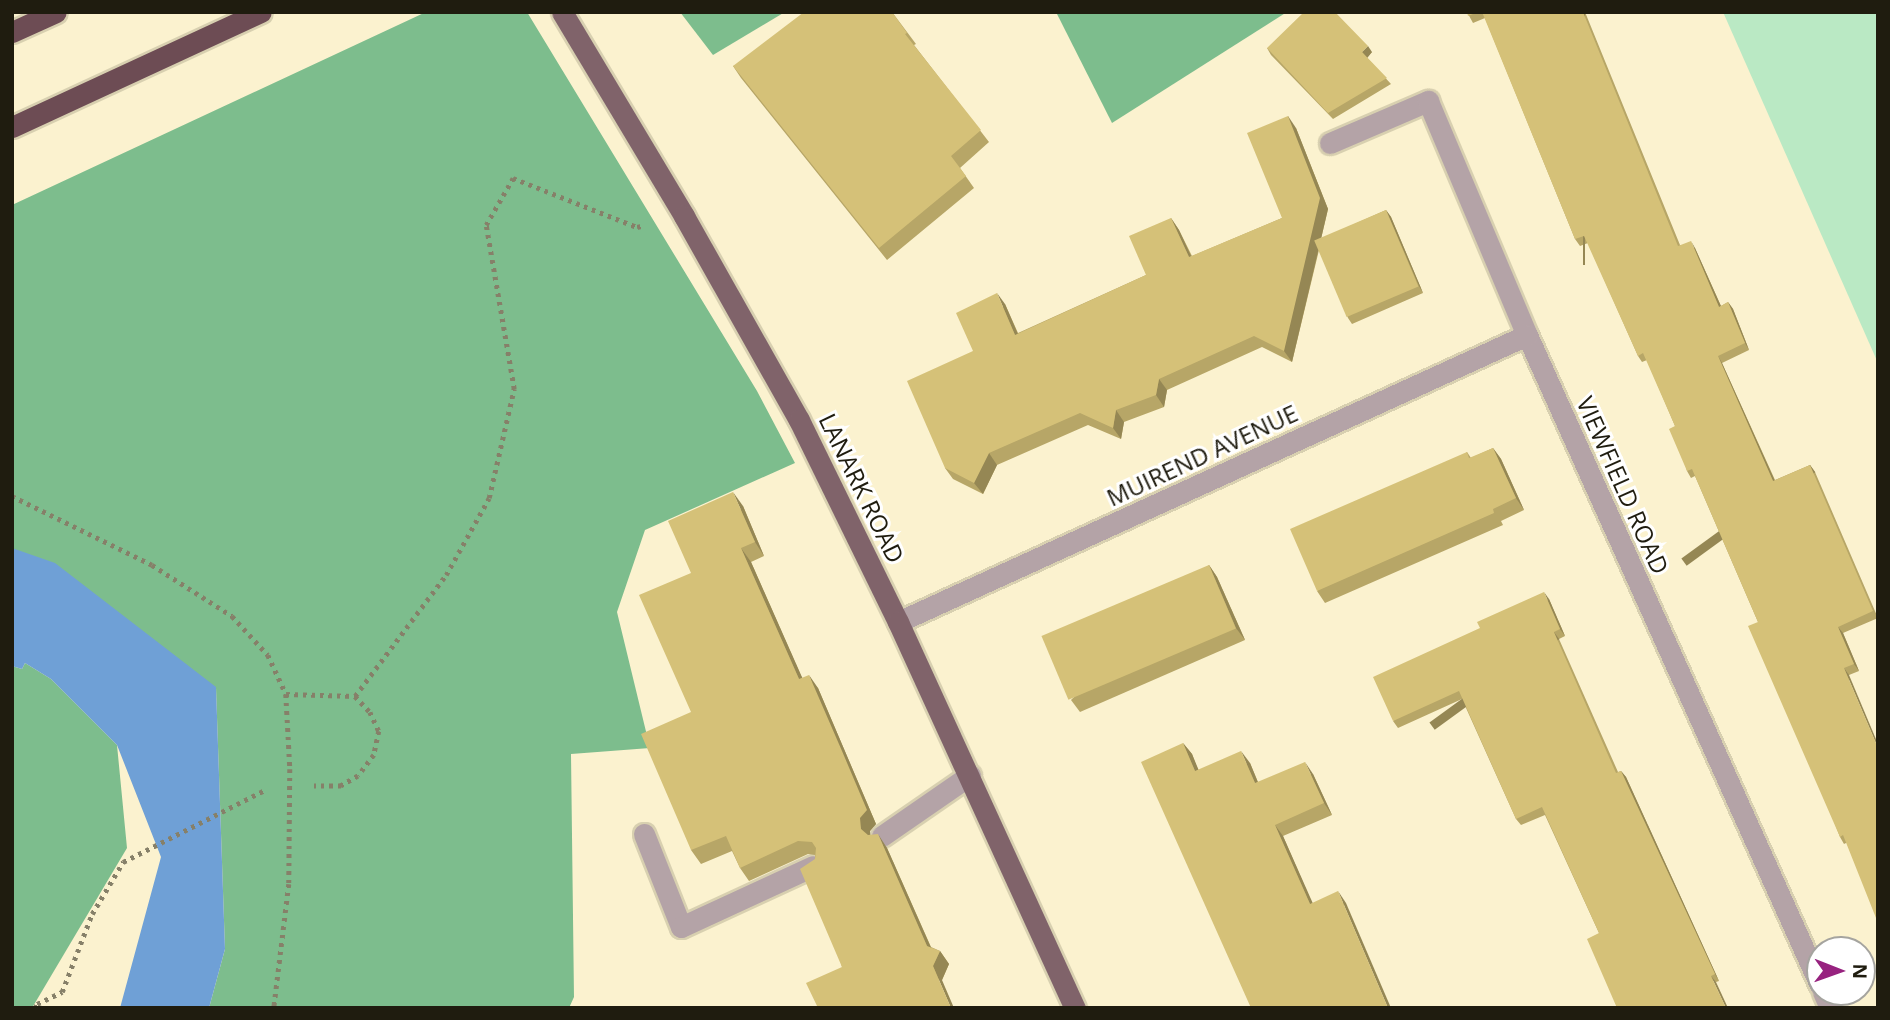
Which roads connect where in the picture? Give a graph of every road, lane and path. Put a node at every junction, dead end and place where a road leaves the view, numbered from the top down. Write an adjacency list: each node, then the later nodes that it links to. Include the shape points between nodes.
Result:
1 (56, 12): 4 (highway)
2 (261, 12): 5 (highway)
3 (562, 12): 7 (main road, LANARK ROAD)
4 (12, 32)
5 (12, 127)
6 (1330, 143): 8 (street, VIEWFIELD ROAD, via 1428,101)
7 (684, 216): 10 (main road, LANARK ROAD, via 799,420); 12 (path, via 637,227 513,178 486,225 514,389 489,498 446,575)
8 (1527, 335): 10 (street, MUIREND AVENUE); 19 (street, VIEWFIELD ROAD)
9 (12, 496): 11 (path, via 152,565 232,616 268,655)
10 (898, 622): 13 (main road, LANARK ROAD)
11 (286, 694): 12 (path); 21 (path, via 289,884)
12 (355, 696): 14 (path, via 379,731 374,755 358,776 341,786)
13 (970, 775): 17 (street); 22 (main road, LANARK ROAD)
14 (314, 786)
15 (265, 790): 20 (path, via 123,862 92,914 62,992)
16 (644, 834): 18 (street, via 681,928)
17 (882, 836)
18 (813, 866)
19 (1806, 954)
20 (35, 1008)
21 (274, 1008)
22 (1075, 1008)

